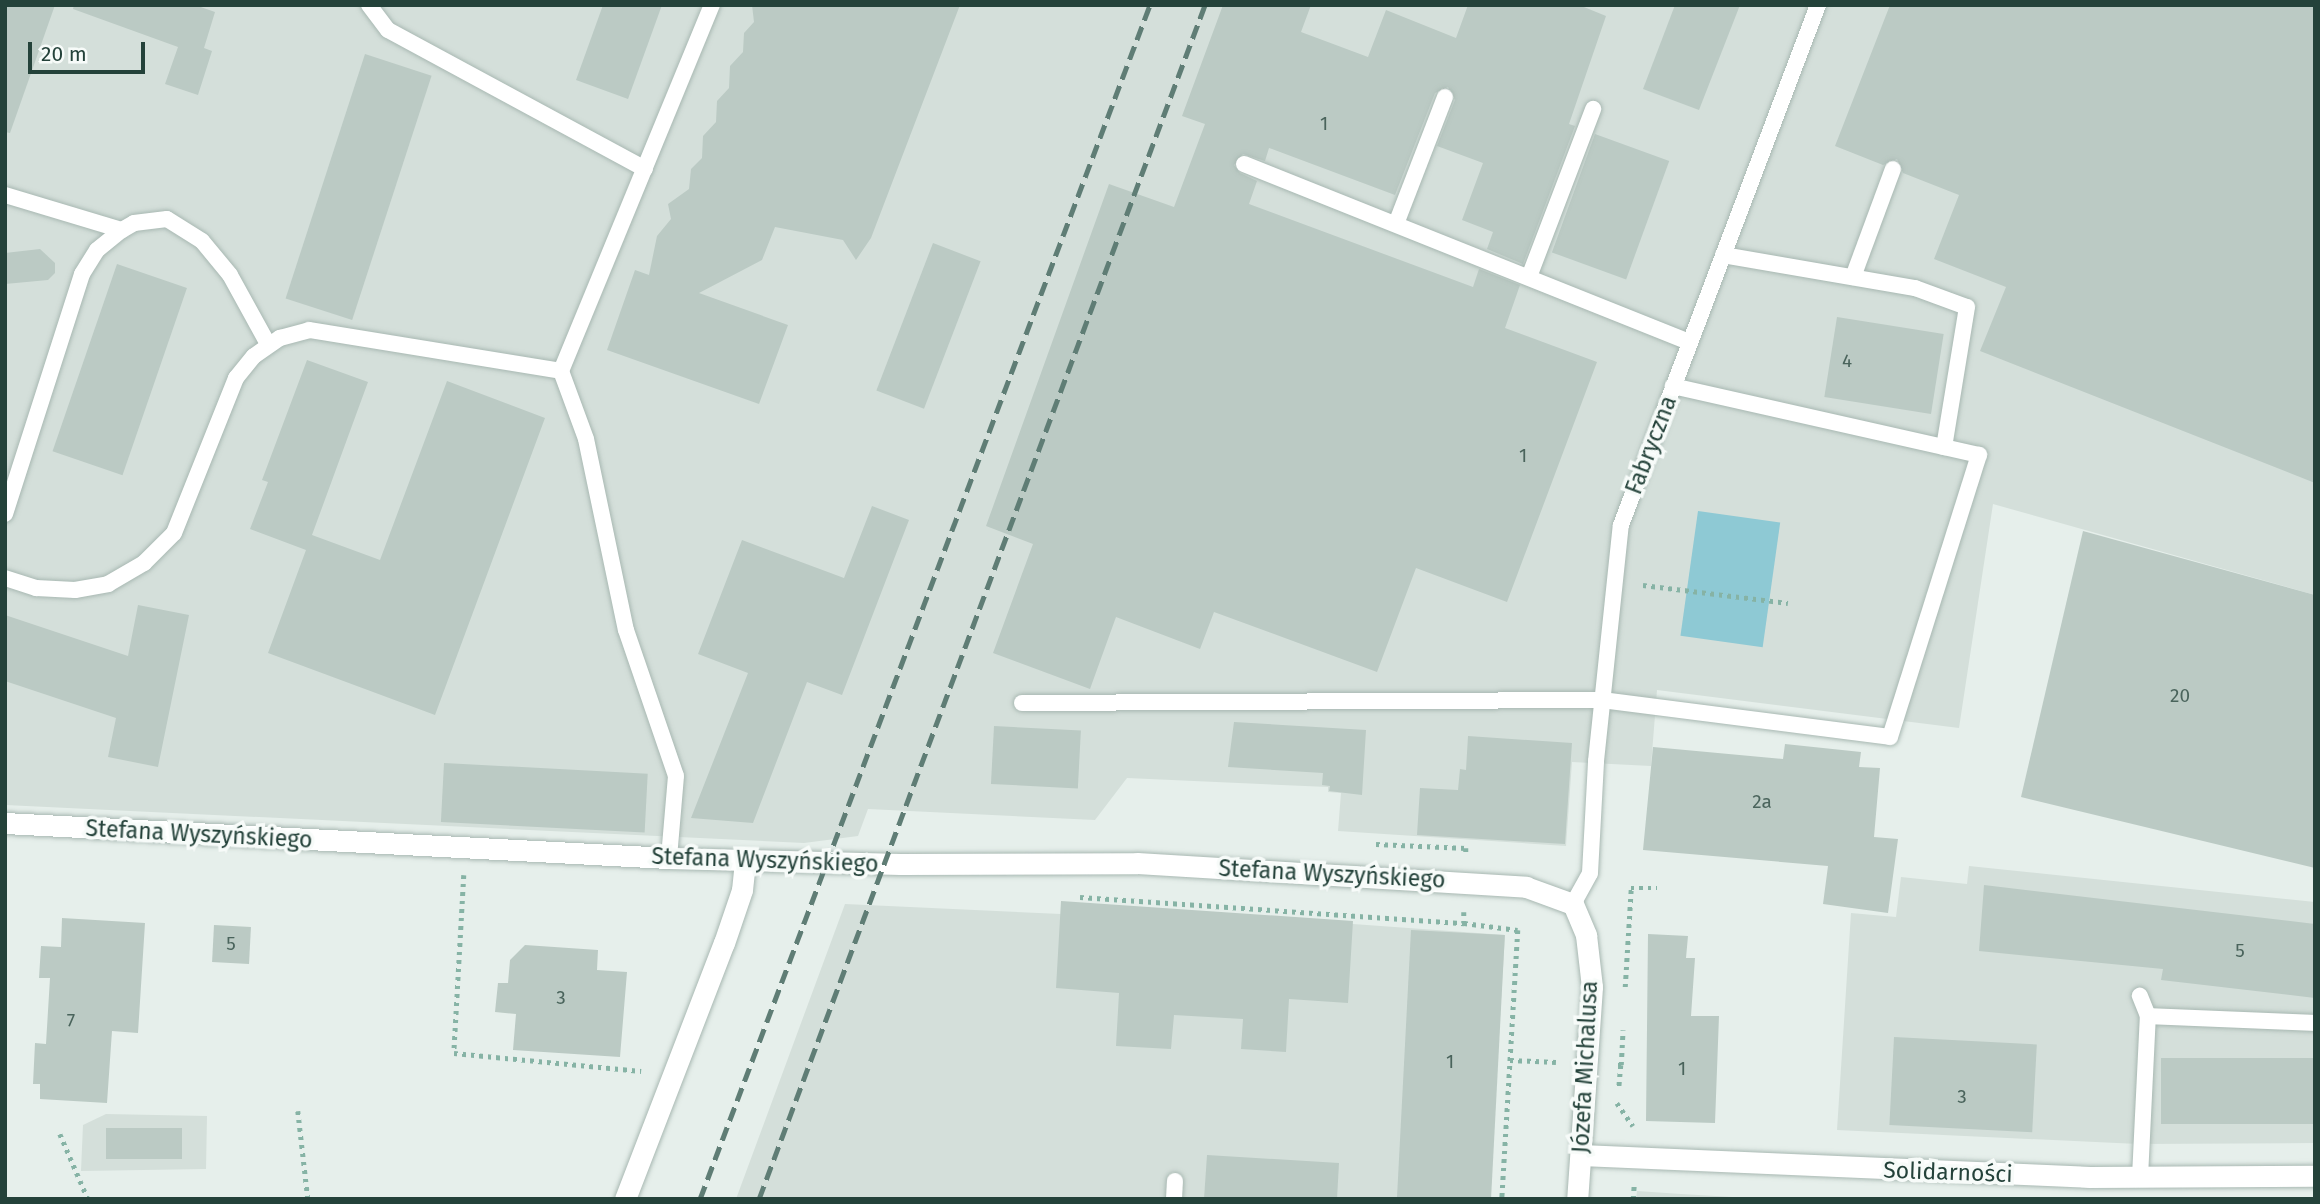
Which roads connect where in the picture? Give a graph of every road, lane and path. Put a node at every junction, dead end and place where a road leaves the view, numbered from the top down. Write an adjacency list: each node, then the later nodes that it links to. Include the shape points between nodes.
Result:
1 (369, 5): 7 (lane, via 388,30)
2 (712, 5): 7 (lane)
3 (1818, 5): 12 (lane, Fabryczna)
4 (1445, 97): 10 (lane)
5 (1593, 109): 13 (lane)
6 (1244, 163): 10 (lane)
7 (645, 169): 17 (lane)
8 (1893, 169): 14 (lane)
9 (5, 195): 11 (lane)
10 (1396, 224): 13 (lane)
11 (122, 230): 16 (lane, via 134,223 167,219 202,241 230,275); 20 (lane, via 97,250 82,274)
12 (1723, 255): 14 (lane); 15 (lane, Fabryczna)
13 (1529, 277): 15 (lane)
14 (1853, 277): 19 (lane, via 1915,288 1967,307)
15 (1690, 342): 18 (lane, Fabryczna)
16 (268, 344): 17 (lane, via 309,330); 21 (lane, via 236,378 174,533 144,563 108,584 75,590 36,588)
17 (561, 371): 27 (lane, via 586,439 626,630 676,776)
18 (1673, 386): 19 (lane); 24 (lane, Fabryczna, via 1621,525)
19 (1944, 447): 24 (lane, via 1979,455 1890,737)
20 (5, 514)
21 (5, 578)
22 (1661, 587): 23 (path)
23 (1788, 603)
24 (1602, 700): 25 (lane); 32 (lane, Fabryczna, via 1590,873)
25 (1022, 704)
26 (5, 823): 27 (street, Stefana Wyszyńskiego)
27 (669, 858): 28 (street, Stefana Wyszyńskiego)
28 (746, 860): 32 (street, Stefana Wyszyńskiego, via 1137,863 1526,887); 50 (street, via 742,890 724,943)
29 (464, 874): 41 (path, via 454,1053)
30 (1657, 888): 36 (path, via 1630,888)
31 (1076, 897): 34 (path)
32 (1573, 904): 44 (street, Józefa Michalusa, via 1586,935 1592,987)
33 (1464, 912): 34 (path)
34 (1464, 923): 52 (path, via 1518,930)
35 (2140, 996): 37 (lane)
36 (1625, 997)
37 (2148, 1016): 38 (lane); 46 (lane)
38 (2315, 1023)
39 (1623, 1024): 40 (path)
40 (1621, 1065)
41 (656, 1073)
42 (298, 1111): 49 (path)
43 (60, 1134): 48 (path)
44 (1581, 1155): 46 (street, Solidarności); 53 (street, Józefa Michalusa)
45 (2315, 1176): 46 (street, Solidarności)
46 (2140, 1177)
47 (1175, 1181): 51 (lane)
48 (88, 1199)
49 (308, 1199)
50 (625, 1199)
51 (1174, 1199)
52 (1502, 1199)
53 (1577, 1199)

